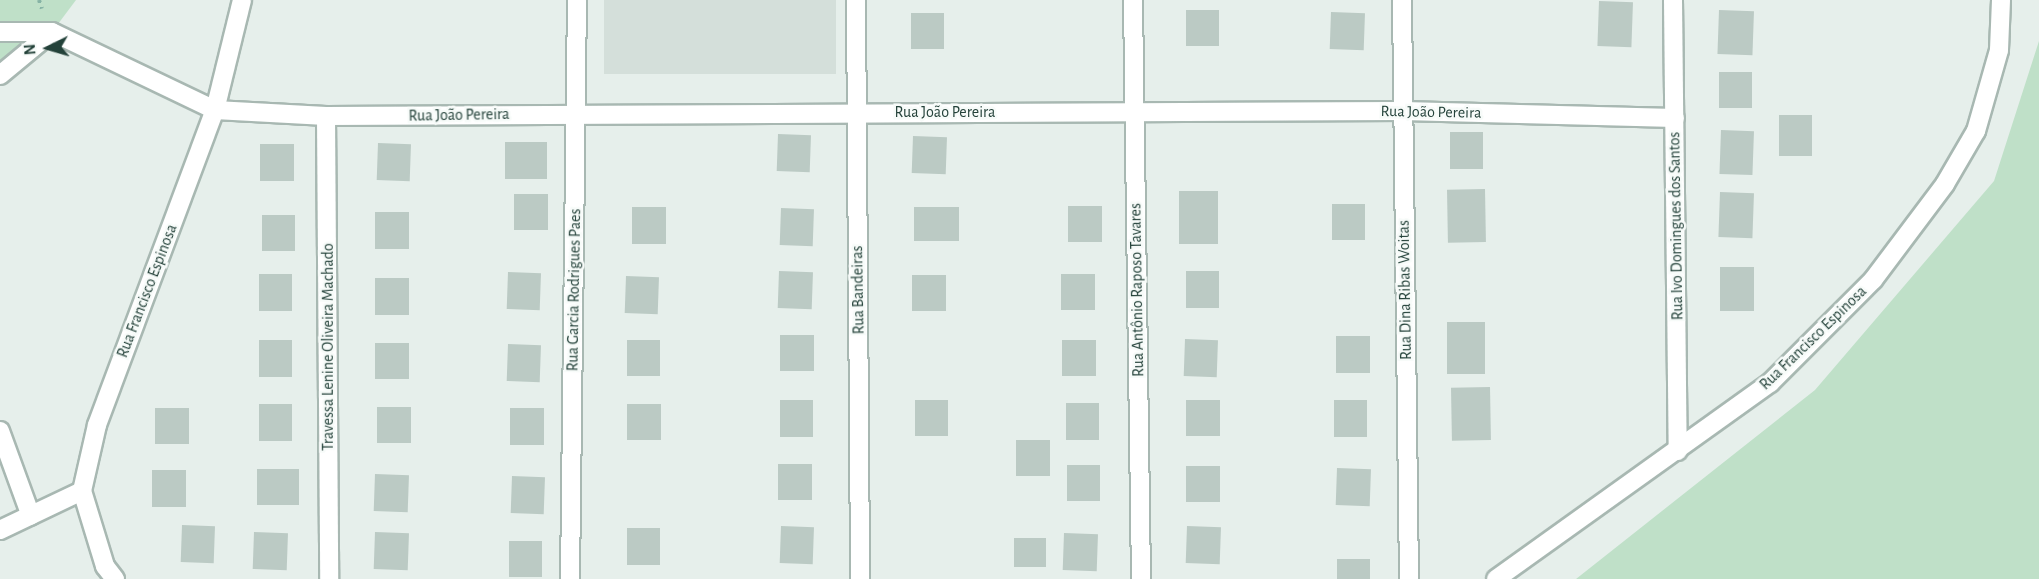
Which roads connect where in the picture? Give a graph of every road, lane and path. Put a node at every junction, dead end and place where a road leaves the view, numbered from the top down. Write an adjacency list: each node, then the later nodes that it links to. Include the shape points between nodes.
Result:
1 (242, 0): 11 (street, Rua Francisco Espinosa)
2 (577, 0): 14 (street, Rua Garcia Rodrigues Paes)
3 (856, 0): 13 (street, Rua Bandeiras)
4 (1133, 0): 15 (street, Rua Antônio Raposo Tavares)
5 (1402, 0): 12 (street, Rua Dina Ribas Woitas)
6 (1673, 0): 17 (street, Rua Ivo Domingues dos Santos)
7 (2001, 0): 19 (street, Rua Francisco Espinosa, via 1999,50 1976,130 1945,184 1857,296 1770,383)
8 (0, 32): 9 (street)
9 (52, 32): 10 (street); 11 (street)
10 (0, 75)
11 (216, 110): 16 (street, Rua João Pereira); 20 (street, Rua Francisco Espinosa, via 97,424)
12 (1403, 111): 15 (street, Rua João Pereira); 17 (street, Rua João Pereira); 28 (street, Rua Dina Ribas Woitas)
13 (856, 112): 14 (street, Rua João Pereira); 15 (street, Rua João Pereira); 26 (street, Rua Bandeiras)
14 (576, 113): 16 (street, Rua João Pereira); 25 (street, Rua Garcia Rodrigues Paes)
15 (1134, 113): 27 (street, Rua Antônio Raposo Tavares)
16 (326, 116): 24 (street, Travessa Lenine Oliveira Machado)
17 (1674, 118): 19 (street, Rua Ivo Domingues dos Santos)
18 (0, 431): 21 (street)
19 (1678, 451): 29 (street, Rua Francisco Espinosa)
20 (82, 492): 21 (street); 23 (street, Rua Francisco Espinosa, via 105,566)
21 (31, 516): 22 (street)
22 (0, 530)
23 (115, 579)
24 (329, 579)
25 (570, 579)
26 (860, 579)
27 (1141, 579)
28 (1409, 579)
29 (1496, 579)

